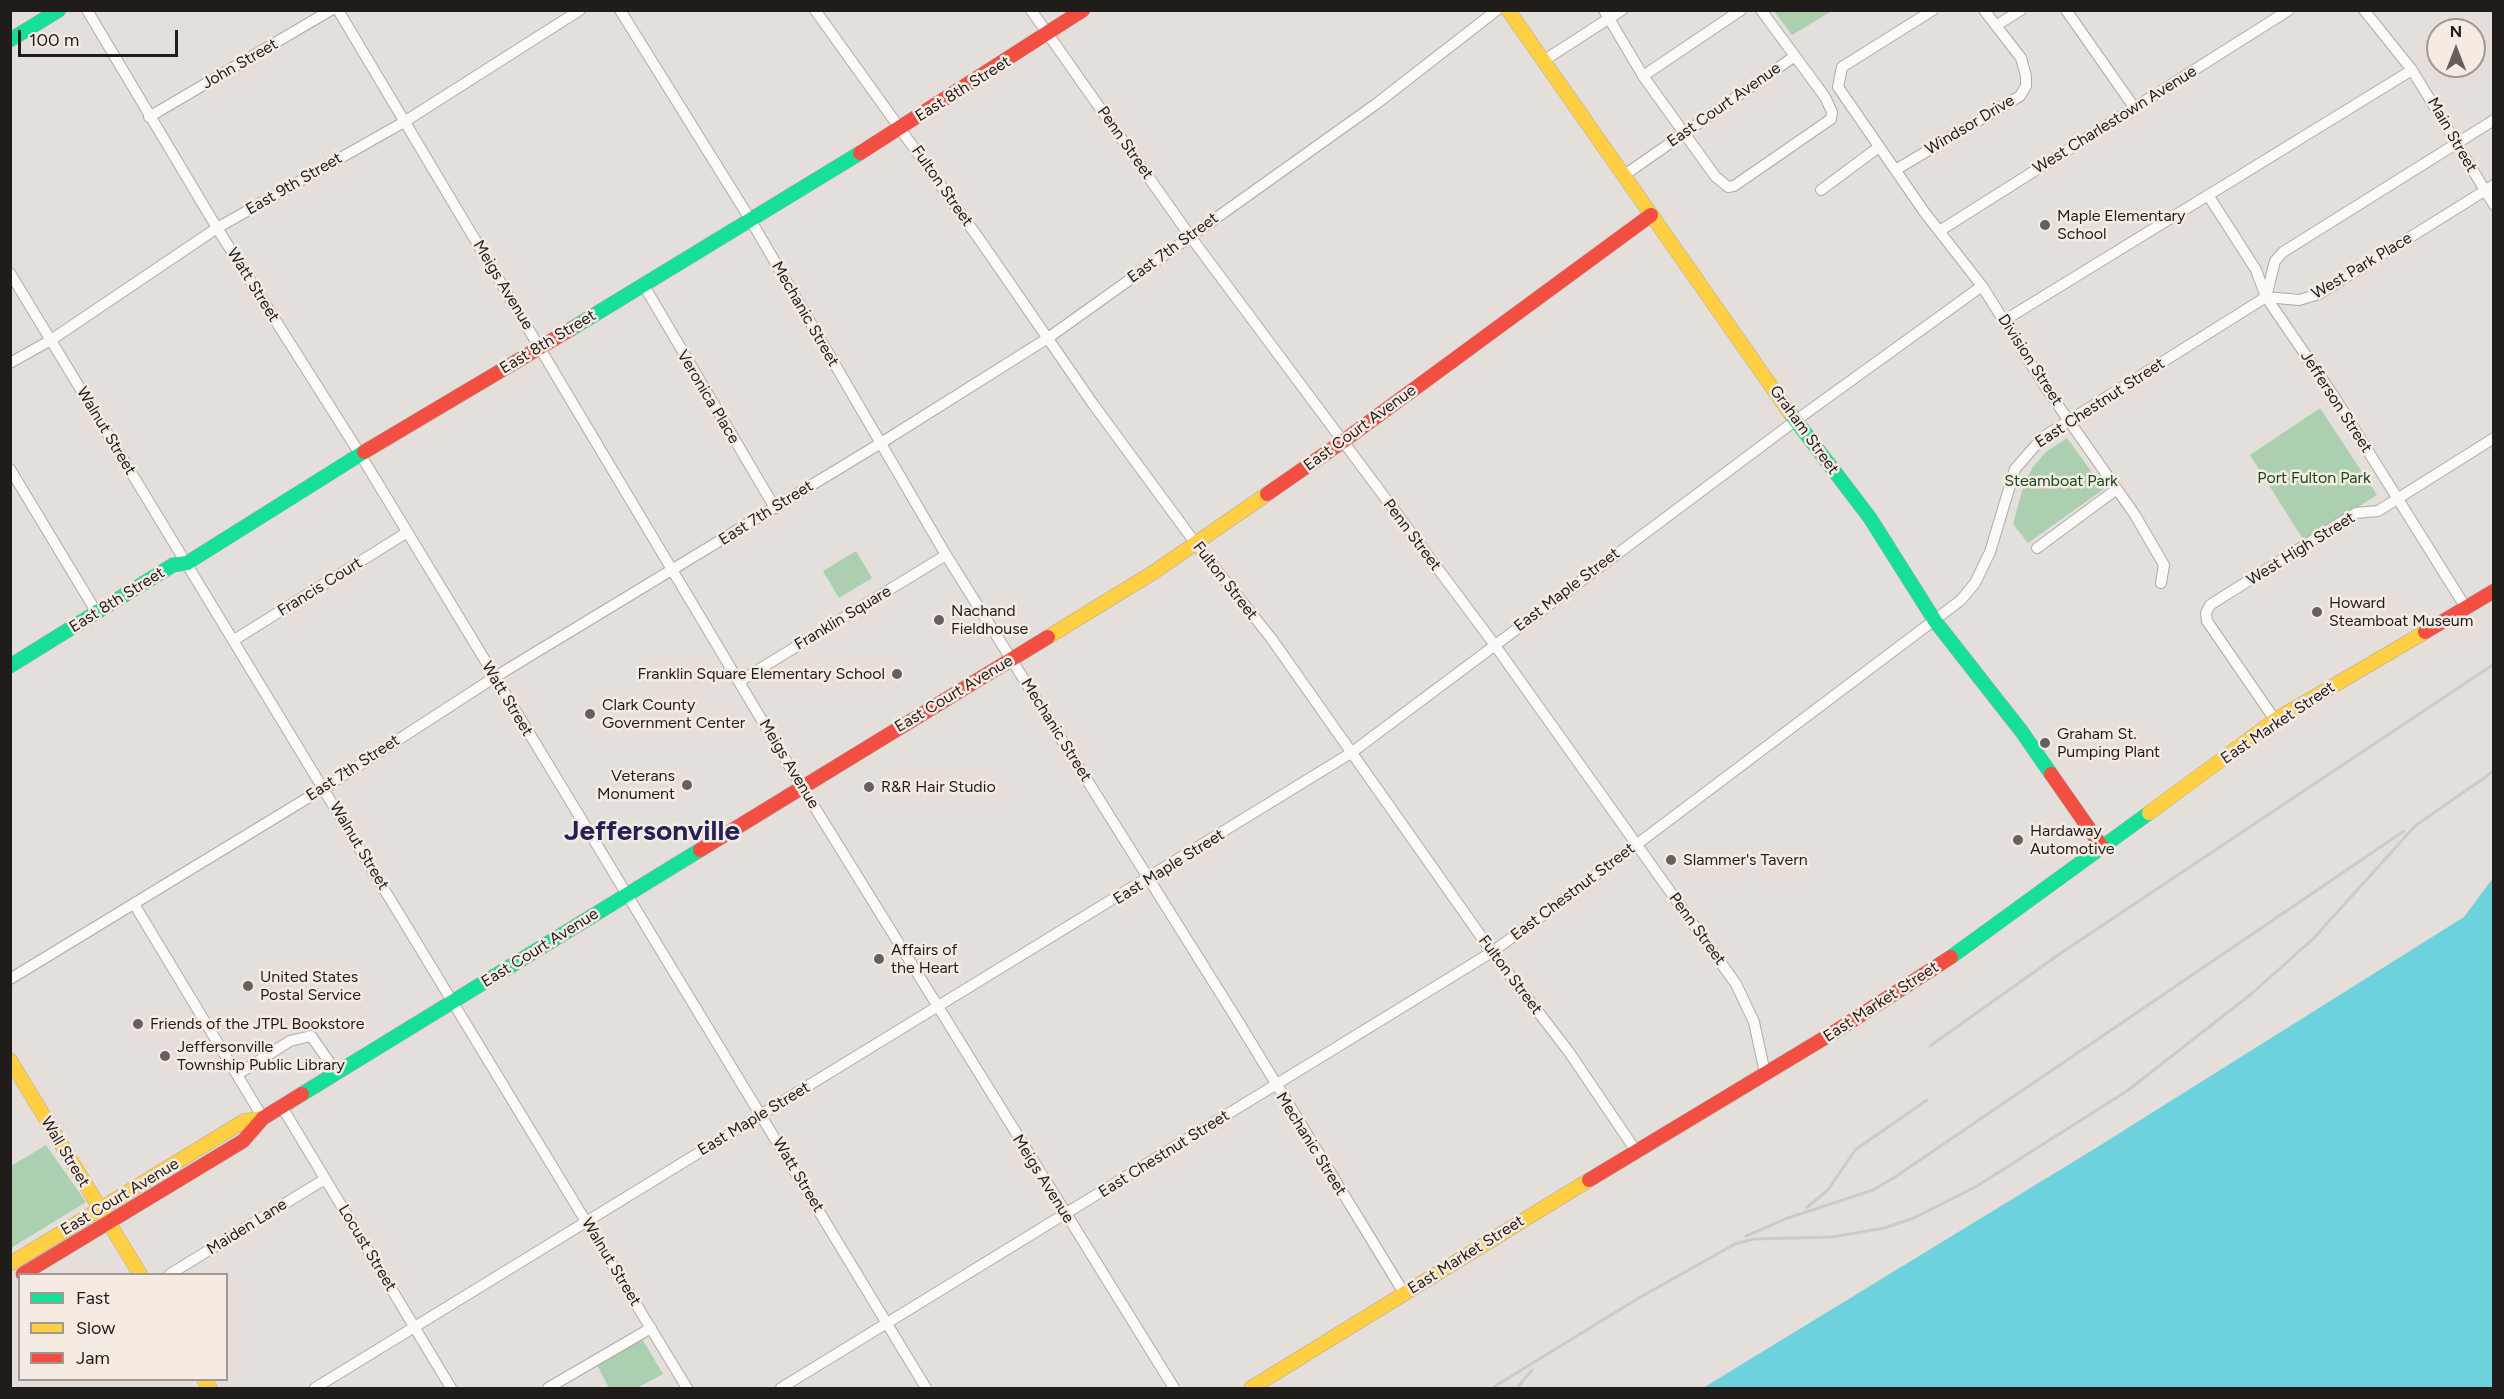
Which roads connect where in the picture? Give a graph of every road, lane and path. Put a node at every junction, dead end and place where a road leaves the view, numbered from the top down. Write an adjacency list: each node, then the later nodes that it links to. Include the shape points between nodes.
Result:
1 (59, 10): 24 (street)
2 (87, 10): 30 (street, Watt Street)
3 (332, 10): 30 (street, John Street)
4 (338, 10): 32 (street, Meigs Avenue)
5 (580, 10): 32 (street, East 9th Street)
6 (620, 10): 44 (street, Mechanic Street)
7 (815, 10): 33 (street, Fulton Street)
8 (1031, 10): 23 (street, Penn Street)
9 (1083, 10): 23 (street, East 8th Street)
10 (1497, 10): 47 (street, East 7th Street, via 1376,104)
11 (1508, 10): 26 (street, Graham Street)
12 (1622, 10): 21 (street)
13 (1741, 10): 28 (street)
14 (1761, 10): 25 (street)
15 (1934, 10): 36 (street, via 1842,67 1838,87)
16 (1984, 10): 22 (street, Windsor Drive)
17 (2021, 10): 22 (street)
18 (2066, 10): 29 (street)
19 (2289, 10): 29 (street, West Charlestown Avenue)
20 (2364, 10): 27 (street, Main Street)
21 (1607, 15): 26 (street); 28 (street)
22 (1996, 25): 37 (street, Windsor Drive, via 2024,67 2026,86 2020,96)
23 (1048, 35): 33 (street, East 8th Street); 47 (street, Penn Street)
24 (10, 40)
25 (1795, 56): 34 (street, East Court Avenue); 34 (street, via 1832,112 1818,130 1728,187 1715,176)
26 (1543, 61): 38 (street, Graham Street)
27 (2412, 70): 35 (street, Main Street); 41 (street)
28 (1643, 76): 34 (street)
29 (2134, 107): 46 (street, West Charlestown Avenue)
30 (149, 117): 45 (street, Watt Street)
31 (2493, 120): 35 (street)
32 (404, 122): 45 (street, East 9th Street); 55 (street, Meigs Avenue)
33 (901, 128): 44 (street, East 8th Street); 53 (street, Fulton Street)
34 (1684, 132): 38 (street, East Court Avenue)
35 (2456, 144): 39 (street, Main Street); 51 (street, via 2283,252 2275,261)
36 (1879, 147): 37 (street); 40 (street)
37 (1897, 169): 46 (street, via 1929,219)
38 (1623, 176): 43 (street, Graham Street)
39 (2489, 188): 42 (street, Main Street); 51 (street, West Park Place, via 2319,294 2299,300)
40 (1821, 190)
41 (2208, 195): 51 (street, Jefferson Street, via 2256,270); 52 (street)
42 (2493, 205)
43 (1651, 215): 58 (street, Graham Street); 60 (street, East Court Avenue)
44 (750, 219): 49 (street, East 8th Street); 61 (street, Mechanic Street)
45 (217, 228): 54 (street, East 9th Street); 62 (street, Watt Street)
46 (1941, 230): 50 (street, Division Street)
47 (1191, 236): 53 (street, East 7th Street); 60 (street, Penn Street)
48 (10, 273): 54 (street, Walnut Street)
49 (643, 284): 55 (street, East 8th Street); 66 (street, Veronica Place)
50 (1982, 286): 52 (street, Division Street); 58 (street, East Maple Street)
51 (2266, 297): 57 (street, East Chestnut Street); 65 (street, Jefferson Street)
52 (2005, 320): 57 (street, Division Street)
53 (1048, 338): 61 (street, East 7th Street); 68 (street, Fulton Street)
54 (51, 340): 56 (street, East 9th Street); 71 (street, Walnut Street)
55 (541, 347): 62 (street, East 8th Street); 72 (street, Meigs Avenue)
56 (10, 363)
57 (2069, 419): 64 (street, Division Street); 77 (street, East Chestnut Street, via 2043,437 2019,463 2009,482 1990,552 1975,583)
58 (1795, 421): 77 (street, Graham Street, via 1870,518); 79 (street, East Maple Street)
59 (2493, 438): 65 (street, West High Street)
60 (1342, 442): 68 (street, East Court Avenue); 79 (street, Penn Street)
61 (881, 443): 66 (street, East 7th Street); 70 (street, Mechanic Street)
62 (360, 454): 67 (street, Watt Street); 71 (street, East 8th Street)
63 (10, 469): 76 (street)
64 (2117, 489): 69 (street); 73 (street, Division Street, via 2160,555 2165,573)
65 (2398, 499): 75 (street, Jefferson Street); 84 (street, West High Street, via 2378,511 2356,513 2210,605 2206,613 2214,632)
66 (774, 508): 72 (street, East 7th Street)
67 (406, 533): 78 (street, Francis Court); 82 (street, Watt Street)
68 (1196, 544): 80 (street, East Court Avenue); 85 (street, Fulton Street, via 1271,638)
69 (2037, 548)
70 (946, 555): 80 (street, Mechanic Street); 83 (street, Franklin Square)
71 (187, 563): 76 (street, East 8th Street, via 173,565); 78 (street, Walnut Street)
72 (673, 571): 82 (street, East 7th Street); 83 (street, Meigs Avenue)
73 (2161, 583)
74 (2493, 591): 75 (street, East Market Street)
75 (2466, 608): 84 (street, East Market Street)
76 (97, 613): 81 (street, East 8th Street)
77 (1935, 621): 88 (street, East Chestnut Street); 89 (street, Graham Street, via 2022,732)
78 (234, 640): 87 (street, Walnut Street)
79 (1494, 644): 85 (street, East Maple Street); 88 (street, Penn Street)
80 (1012, 658): 86 (street, East Court Avenue); 90 (street, Mechanic Street)
81 (10, 666)
82 (495, 677): 87 (street, East 7th Street); 91 (street, Watt Street)
83 (740, 681): 86 (street, Meigs Avenue)
84 (2275, 720): 89 (street, East Market Street)
85 (1351, 753): 90 (street, East Maple Street); 93 (street, Fulton Street)
86 (802, 787): 91 (street, East Court Avenue); 96 (street, Meigs Avenue)
87 (324, 788): 92 (street, East 7th Street); 95 (street, Walnut Street)
88 (1636, 845): 93 (street, East Chestnut Street); 99 (street, Penn Street, via 1736,984 1754,1022)
89 (2102, 847): 99 (street, East Market Street, via 1979,938)
90 (1149, 879): 96 (street, East Maple Street); 101 (street, Mechanic Street)
91 (627, 895): 95 (street, East Court Avenue); 103 (street, Watt Street)
92 (134, 904): 94 (street, East 7th Street); 100 (street)
93 (1492, 952): 101 (street, East Chestnut Street); 105 (street, Fulton Street, via 1569,1052)
94 (10, 979)
95 (454, 1001): 98 (street, East Court Avenue); 109 (street, Walnut Street)
96 (937, 1008): 103 (street, East Maple Street); 108 (street, Meigs Avenue)
97 (12, 1067): 107 (street, Wall Street)
98 (337, 1073): 100 (street, via 311,1036 290,1041); 102 (street, East Court Avenue)
99 (1765, 1073): 105 (street, East Market Street)
100 (238, 1074): 104 (street)
101 (1275, 1086): 108 (street, East Chestnut Street); 115 (street, Mechanic Street)
102 (282, 1107): 104 (street, East Court Avenue); 106 (street, Locust Street)
103 (761, 1115): 109 (street, East Maple Street); 116 (street, Watt Street)
104 (263, 1118): 107 (street, East Court Avenue, via 244,1121); 110 (street, East Court Avenue, via 243,1141)
105 (1636, 1151): 115 (street, East Market Street)
106 (325, 1179): 114 (street, Maiden Lane); 117 (street, Locust Street)
107 (100, 1210): 110 (street, Wall Street); 111 (street, East Court Avenue)
108 (1065, 1215): 116 (street, East Chestnut Street); 125 (street, Meigs Avenue)
109 (586, 1221): 117 (street, East Maple Street); 118 (street, Walnut Street)
110 (109, 1223): 112 (street, East Court Avenue); 113 (street, Wall Street)
111 (10, 1264)
112 (26, 1273)
113 (139, 1273)
114 (173, 1273)
115 (1404, 1293): 126 (street, East Market Street)
116 (888, 1323): 123 (street, East Chestnut Street); 124 (street, Watt Street)
117 (415, 1327): 119 (street, East Maple Street); 120 (street, Locust Street)
118 (651, 1328): 121 (street); 122 (street, Walnut Street)
119 (315, 1389)
120 (452, 1389)
121 (548, 1389)
122 (687, 1389)
123 (781, 1389)
124 (926, 1389)
125 (1174, 1389)
126 (1251, 1389)

